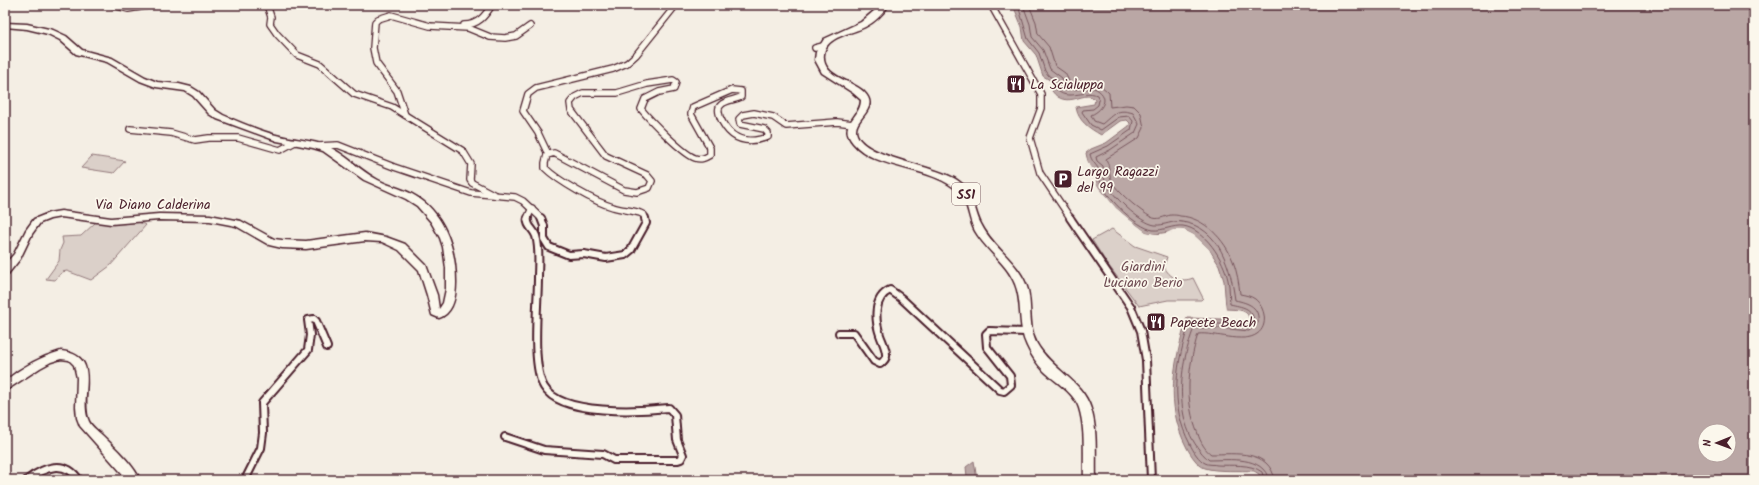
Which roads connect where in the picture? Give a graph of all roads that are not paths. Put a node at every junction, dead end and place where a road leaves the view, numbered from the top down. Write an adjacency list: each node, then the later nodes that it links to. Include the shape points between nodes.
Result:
1 (114, 5): 2 (street, via 128,9)
2 (152, 5)
3 (267, 5): 11 (street, via 271,16 270,24 297,54 320,64 354,94 392,107)
4 (492, 5): 10 (street, via 475,24)
5 (676, 5): 16 (street, via 627,63 613,69 536,88 528,94 523,112 538,133)
6 (886, 5): 12 (main road, via 861,26 834,36 819,47 820,66 836,80 859,93 866,102 860,116)
7 (992, 5): 30 (street, via 1041,94 1041,108 1030,138 1040,173 1132,307 1141,331 1148,390)
8 (5, 25): 14 (main road, Via Diano Calderina, via 29,27 52,33 79,52 100,56 129,73 157,84 191,91 219,117)
9 (530, 26): 10 (street, via 516,36 506,38 490,37 468,28)
10 (451, 27): 11 (street, via 416,24 391,15 375,22 373,48 376,63 397,91)
11 (405, 115): 17 (street, via 462,151 468,157 472,168 472,184)
12 (852, 124): 16 (street, via 836,122 786,126 773,117 754,113 743,115 739,119 740,124 764,129 768,137 751,141 742,139 730,134 718,111 722,103 741,97 741,91 732,90 693,107 691,114 710,148 710,155 696,159 641,109 645,99 659,92 674,89 676,82 669,79 617,93 583,93 570,103 571,110 606,156 647,175 652,180 649,188 635,193 624,190 554,153); 20 (main road, SS1, via 852,136 866,149 942,177 963,190 968,196 977,227 988,243 1013,269 1021,284)
13 (130, 129): 14 (street, via 172,132 195,140 238,138 280,150)
14 (295, 142): 15 (main road, Via Diano Calderina)
15 (318, 146): 17 (street, via 338,145 454,188 471,193); 19 (main road, Via Diano Calderina, via 334,154 375,183 407,195 432,216 442,230 451,265 451,291 444,311 439,314 435,312 423,268 402,247 383,239 365,237 306,245 282,244 272,242 238,223 210,218 159,217 111,221 61,214 49,216 37,221 17,256)
16 (548, 154): 18 (street, via 545,168 554,175 604,204 637,211 644,215 646,223 631,250 625,255 606,258 584,254 570,255 549,247 544,239 541,217)
17 (495, 195): 18 (street, via 515,197)
18 (532, 208): 24 (street, via 527,220 528,226 535,233 537,246 537,351 544,388 551,396 602,410 634,412 669,408 675,414 677,439 683,455 678,460 614,460 603,454 544,450)
19 (5, 271)
20 (1026, 332): 21 (street, via 989,331 986,336 987,347 1010,376 1011,385 1004,390 1000,390 890,290 884,292 876,310 877,327 887,356 884,362 880,364 874,361 854,333); 29 (main road, SS1, via 1041,360 1070,387 1084,407)
21 (839, 333)
22 (327, 347): 28 (street, via 319,331 318,322 314,319 308,320 308,350 262,403 261,448)
23 (5, 387): 27 (main road, via 44,360 59,355 71,356 79,362 82,376 81,405 84,423)
24 (505, 437)
25 (28, 480): 26 (street, via 39,471 53,466 72,471)
26 (79, 480)
27 (135, 480)
28 (245, 480)
29 (1090, 480)
30 (1152, 480)

